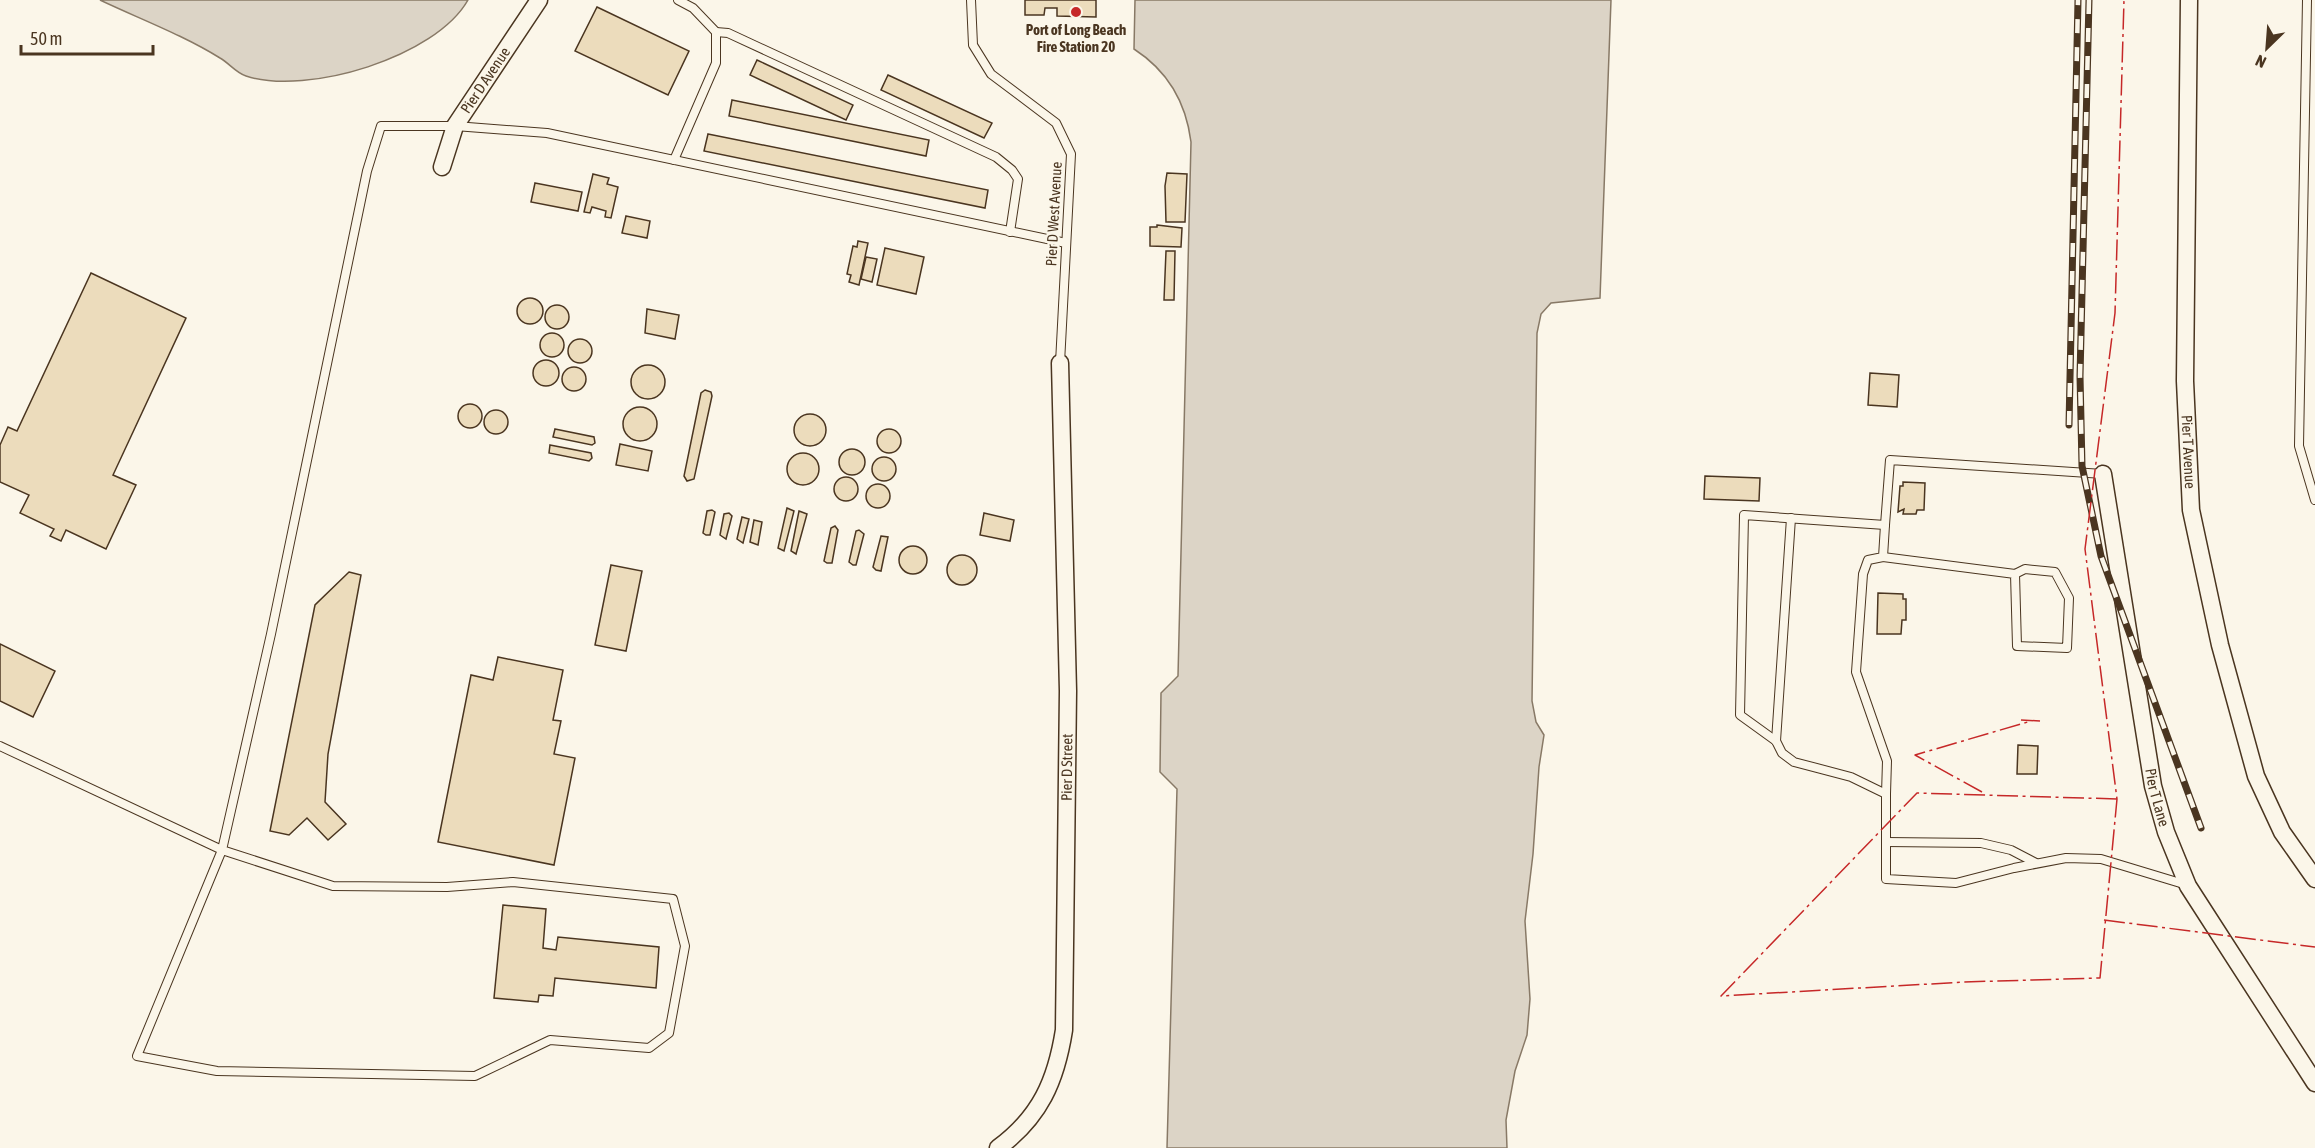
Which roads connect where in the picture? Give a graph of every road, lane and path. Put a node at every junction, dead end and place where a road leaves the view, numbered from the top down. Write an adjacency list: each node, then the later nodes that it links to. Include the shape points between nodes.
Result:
1 (539, 0): 7 (street, Pier D Avenue)
2 (678, 0): 6 (lane, via 693,8)
3 (971, 0): 11 (lane, Pier D West Avenue, via 973,45 991,74 1056,123 1071,154)
4 (2189, 0): 25 (street, Pier T Avenue, via 2185,381 2191,510 2220,645 2256,776 2282,832)
5 (2307, 0): 14 (lane, via 2299,446)
6 (716, 32): 8 (lane, via 717,63); 10 (lane, via 728,33 996,158 1018,179)
7 (456, 126): 8 (lane, via 547,133); 9 (street, Pier D Avenue); 23 (lane, via 381,126 367,171)
8 (674, 160): 10 (lane)
9 (442, 167)
10 (1010, 232): 11 (lane)
11 (1066, 243): 12 (lane, Pier D West Avenue)
12 (1060, 363): 28 (street, Pier D Street, via 1068,691 1064,1030 1059,1062 1033,1116)
13 (2103, 474): 16 (lane, via 1890,460); 26 (street, Pier T Lane, via 2153,786)
14 (2315, 500)
15 (1791, 518): 16 (lane); 19 (lane); 19 (lane, via 1744,515 1740,715)
16 (1885, 525): 17 (lane)
17 (1883, 556): 18 (lane); 21 (lane, via 1868,560 1863,574 1856,672 1887,761)
18 (2015, 573): 18 (lane, via 2017,646 2067,648 2069,598 2055,572 2025,568)
19 (1776, 741): 21 (lane, via 1782,753 1794,762 1851,777)
20 (0, 746): 23 (lane)
21 (1887, 794): 22 (lane)
22 (1886, 842): 24 (lane, via 1981,843 2011,850); 24 (lane, via 1886,879 1956,883)
23 (222, 850): 23 (lane, via 333,886 447,888 513,882 673,899 685,946 669,1033 649,1048 550,1040 476,1076 217,1071 136,1056)
24 (2037, 863): 26 (lane, via 2066,858 2101,859)
25 (2315, 879)
26 (2188, 886): 27 (street, Pier T Lane)
27 (2315, 1083)
28 (998, 1148)

